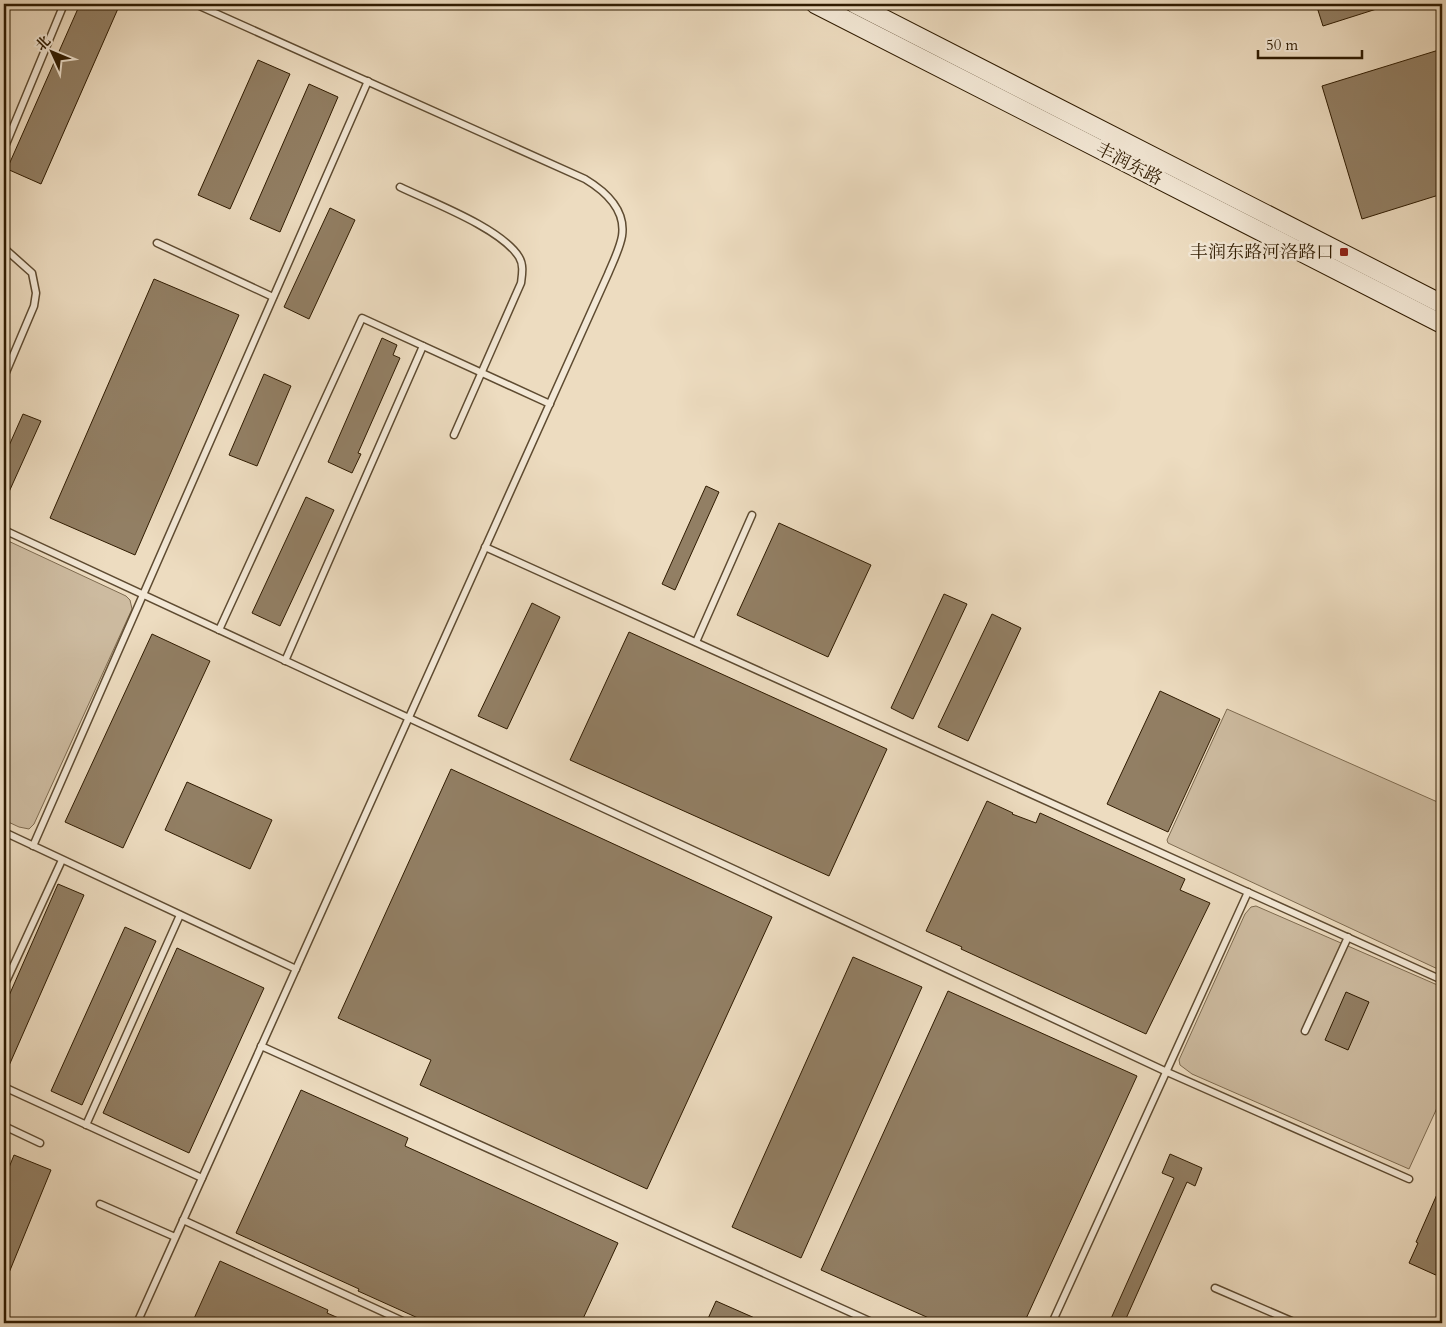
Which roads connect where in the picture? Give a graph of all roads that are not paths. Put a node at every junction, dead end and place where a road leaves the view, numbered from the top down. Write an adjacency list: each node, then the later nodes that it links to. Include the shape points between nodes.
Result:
1 (64, 4): 6 (lane)
2 (195, 4): 5 (lane)
3 (815, 4): 12 (street, 丰润东路)
4 (855, 4): 11 (street, 丰润东路)
5 (368, 82): 10 (lane); 16 (lane, via 585,179 613,202 622,225 622,237)
6 (4, 149)
7 (400, 187): 14 (lane, via 479,224 513,250 522,263 521,284)
8 (157, 243): 10 (lane)
9 (4, 248): 15 (lane, via 32,273 36,293 34,306)
10 (274, 297): 21 (lane)
11 (1442, 304)
12 (1442, 324)
13 (423, 346): 14 (lane); 22 (lane, via 362,318); 24 (lane)
14 (482, 373): 16 (lane); 17 (lane)
15 (4, 377)
16 (550, 404): 20 (lane)
17 (454, 435)
18 (752, 515): 23 (lane)
19 (4, 530): 21 (lane)
20 (485, 547): 23 (lane); 25 (lane)
21 (143, 595): 22 (lane); 27 (lane)
22 (219, 630): 24 (lane)
23 (696, 642): 29 (lane)
24 (286, 661): 25 (lane)
25 (408, 718): 32 (lane); 37 (lane)
26 (4, 832): 27 (lane)
27 (33, 846): 28 (lane)
28 (62, 860): 30 (lane); 34 (lane)
29 (1248, 892): 31 (lane); 37 (lane)
30 (180, 915): 32 (lane); 39 (lane)
31 (1348, 937): 33 (lane); 35 (lane)
32 (296, 969): 36 (lane)
33 (1442, 980)
34 (4, 986)
35 (1305, 1031)
36 (261, 1046): 42 (lane); 51 (lane)
37 (1167, 1072): 43 (lane); 52 (lane)
38 (4, 1087): 39 (lane)
39 (86, 1125): 42 (lane)
40 (4, 1126): 41 (lane)
41 (40, 1143)
42 (202, 1178): 45 (lane)
43 (1410, 1179)
44 (100, 1204): 46 (lane)
45 (183, 1220): 46 (lane); 50 (lane)
46 (176, 1237): 49 (lane)
47 (1215, 1288): 53 (lane)
48 (1442, 1317): 54 (lane)
49 (137, 1323)
50 (407, 1323)
51 (874, 1323)
52 (1052, 1323)
53 (1296, 1323)
54 (1439, 1323)

